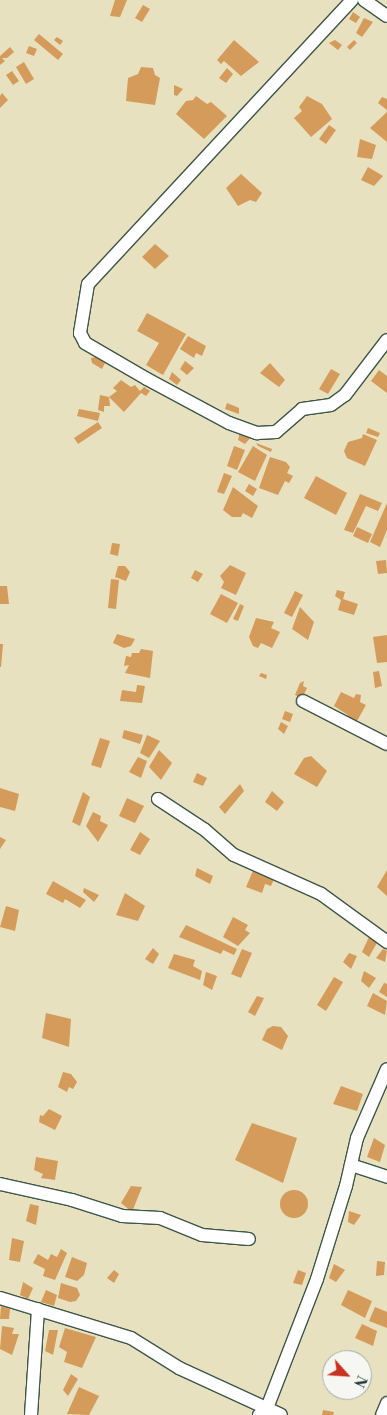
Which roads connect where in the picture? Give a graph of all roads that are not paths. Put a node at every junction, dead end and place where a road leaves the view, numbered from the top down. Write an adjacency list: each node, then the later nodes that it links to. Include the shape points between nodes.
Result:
1 (352, 0): 4 (street, via 88,284 80,333 85,343 147,379 229,423 257,432 276,432 302,409 331,405 345,395)
2 (364, 0): 3 (street)
3 (387, 16)
4 (387, 340)
5 (303, 701): 6 (street)
6 (387, 744)
7 (158, 799): 8 (street, via 205,830 234,855 321,894)
8 (387, 942)
9 (387, 1069): 10 (street, via 357,1138)
10 (351, 1165): 11 (street); 17 (street, via 317,1279)
11 (387, 1177)
12 (0, 1184): 13 (street, via 72,1200 122,1216 160,1218 202,1235)
13 (249, 1239)
14 (0, 1298): 15 (street)
15 (38, 1309): 17 (street, via 139,1341 178,1368); 18 (street)
16 (387, 1403): 20 (street)
17 (263, 1412): 19 (street)
18 (31, 1415)
19 (281, 1415)
20 (382, 1415)

